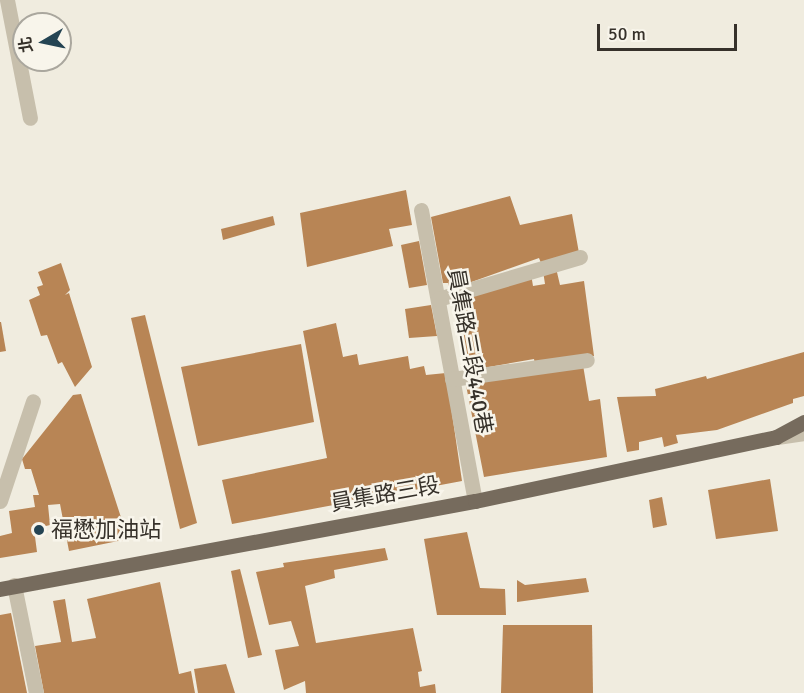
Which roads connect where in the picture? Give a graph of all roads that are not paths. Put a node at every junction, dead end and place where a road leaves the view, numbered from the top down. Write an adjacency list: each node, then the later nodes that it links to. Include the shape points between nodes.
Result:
1 (7, 0): 2 (street)
2 (30, 118)
3 (421, 210): 5 (street, 員集路三段440巷)
4 (580, 256): 5 (street)
5 (438, 299): 7 (street, 員集路三段440巷)
6 (587, 360): 7 (street)
7 (452, 379): 13 (street, 員集路三段440巷)
8 (33, 401): 12 (street)
9 (804, 422): 11 (main road, 員集路三段)
10 (804, 433): 11 (street)
11 (776, 437): 13 (main road, 員集路三段)
12 (0, 501)
13 (475, 501): 14 (main road, 員集路三段)
14 (7, 587): 15 (street)
15 (36, 693)

